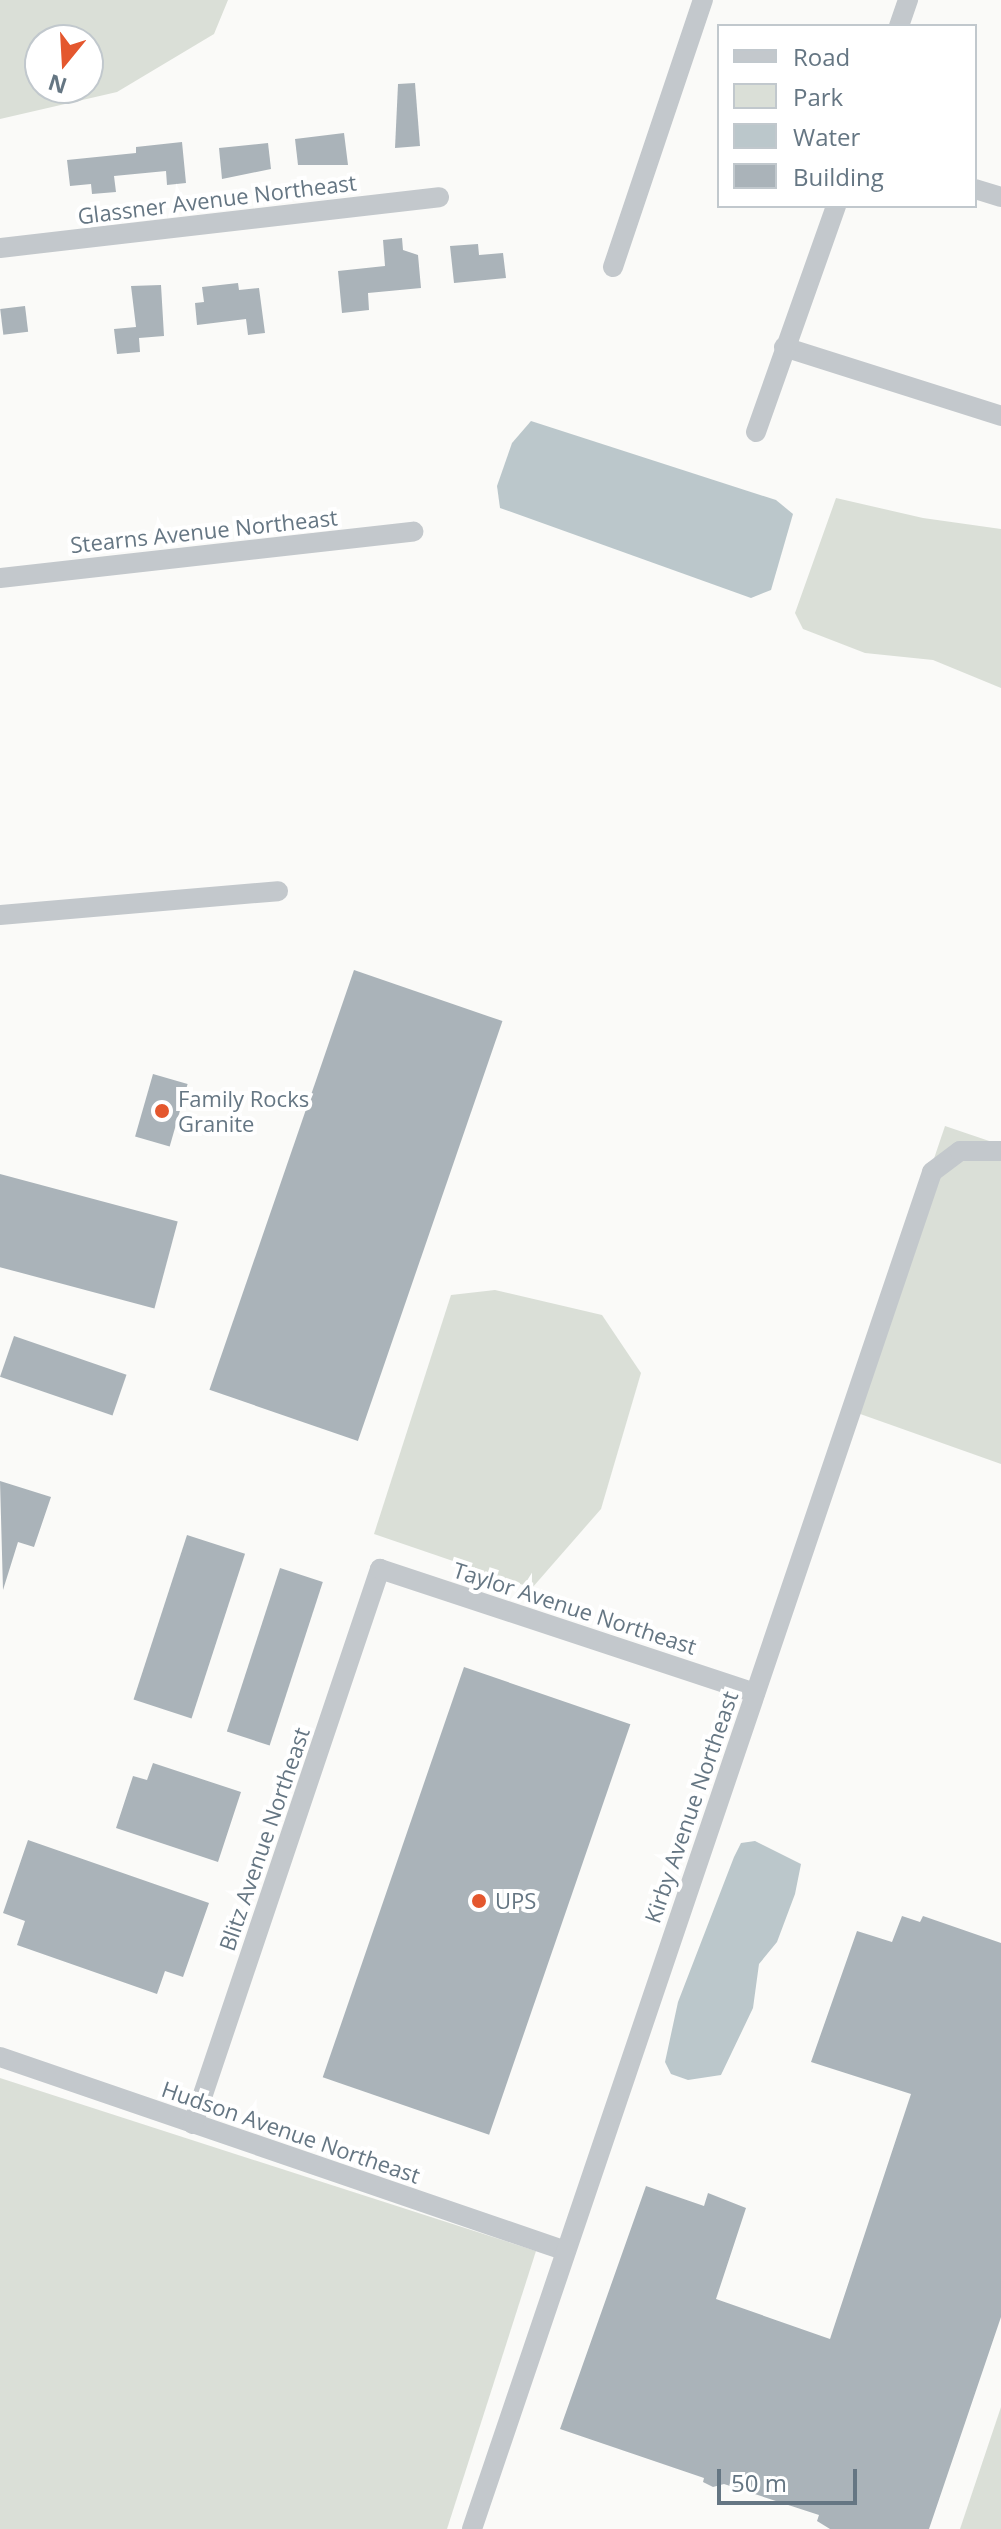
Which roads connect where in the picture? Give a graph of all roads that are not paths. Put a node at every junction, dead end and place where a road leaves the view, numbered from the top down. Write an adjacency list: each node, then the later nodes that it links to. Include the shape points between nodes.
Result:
1 (703, 0): 9 (street)
2 (908, 0): 3 (street)
3 (900, 24)
4 (977, 190): 6 (street)
5 (439, 197): 8 (street, Glassner Avenue Northeast)
6 (1001, 197)
7 (835, 208): 10 (street)
8 (0, 248)
9 (613, 267)
10 (784, 347): 11 (street); 12 (street)
11 (1001, 416)
12 (756, 432)
13 (413, 532): 14 (street, Stearns Avenue Northeast)
14 (0, 578)
15 (278, 891): 16 (street)
16 (0, 915)
17 (1001, 1151): 19 (street, Kirby Avenue Northeast, via 960,1151 932,1172)
18 (380, 1569): 19 (street, Taylor Avenue Northeast); 21 (street, Blitz Avenue Northeast)
19 (755, 1693): 22 (street, Kirby Avenue Northeast)
20 (0, 2057): 21 (street, Hudson Avenue Northeast)
21 (193, 2124): 22 (street, Hudson Avenue Northeast)
22 (566, 2251): 23 (street, Kirby Avenue Northeast)
23 (472, 2529)

